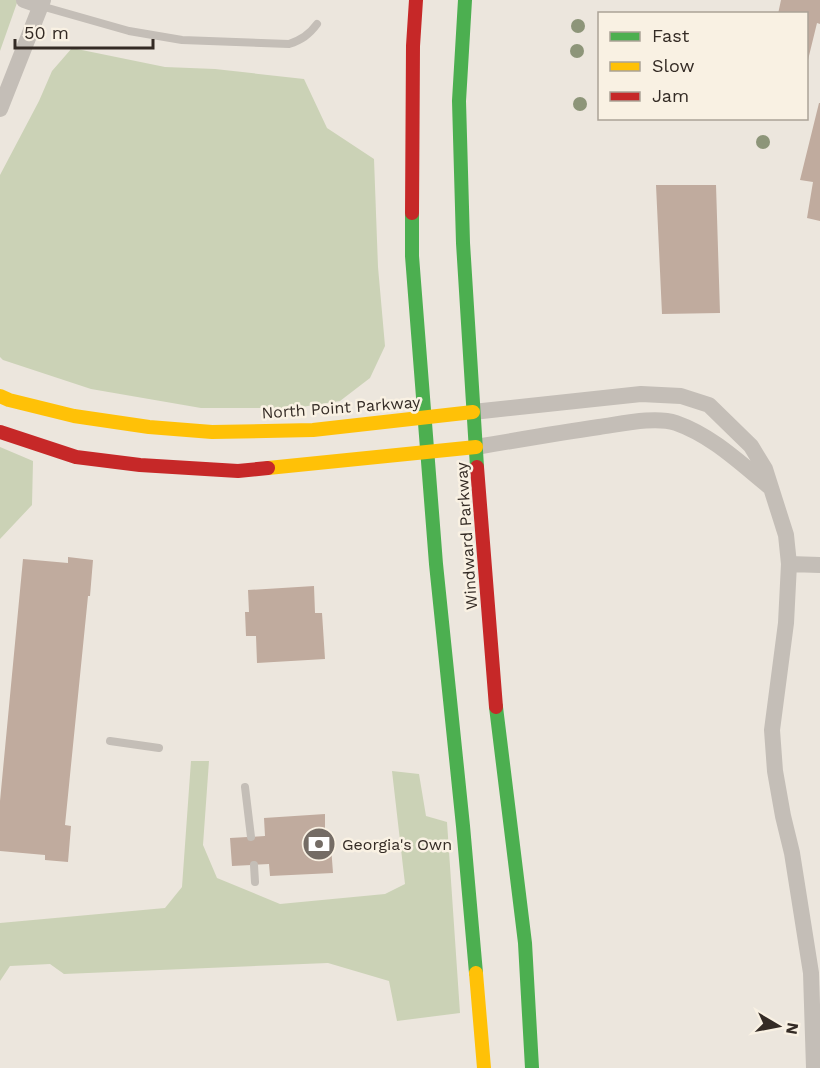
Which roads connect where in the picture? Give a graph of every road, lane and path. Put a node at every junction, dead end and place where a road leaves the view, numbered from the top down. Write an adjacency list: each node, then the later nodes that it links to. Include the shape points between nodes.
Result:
1 (24, 0): 4 (street)
2 (416, 0): 9 (main road, Windward Parkway, via 412,256)
3 (465, 0): 8 (main road, Windward Parkway, via 459,101)
4 (42, 3): 5 (lane, via 129,31 182,40 289,44 301,40); 6 (street)
5 (316, 24)
6 (0, 109)
7 (0, 396): 9 (main road, North Point Parkway, via 74,416 212,432 314,430)
8 (473, 412): 9 (main road, North Point Parkway); 11 (main road, Windward Parkway); 13 (street, via 641,394 681,396 709,405 725,419 751,446)
9 (424, 418): 12 (main road, Windward Parkway)
10 (0, 432): 12 (main road, via 76,458 238,471)
11 (476, 447): 12 (main road); 13 (street, via 644,421 673,422 695,430 719,446); 23 (main road, Windward Parkway, via 494,695 525,943)
12 (428, 453): 22 (main road, Windward Parkway)
13 (771, 488): 14 (street, via 786,535)
14 (789, 564): 15 (street); 24 (street, via 786,623 772,730 775,771 811,973)
15 (820, 565)
16 (110, 741): 17 (lane)
17 (159, 748)
18 (245, 787): 19 (lane)
19 (251, 837)
20 (254, 865): 21 (lane)
21 (255, 882)
22 (484, 1068)
23 (532, 1068)
24 (814, 1068)

